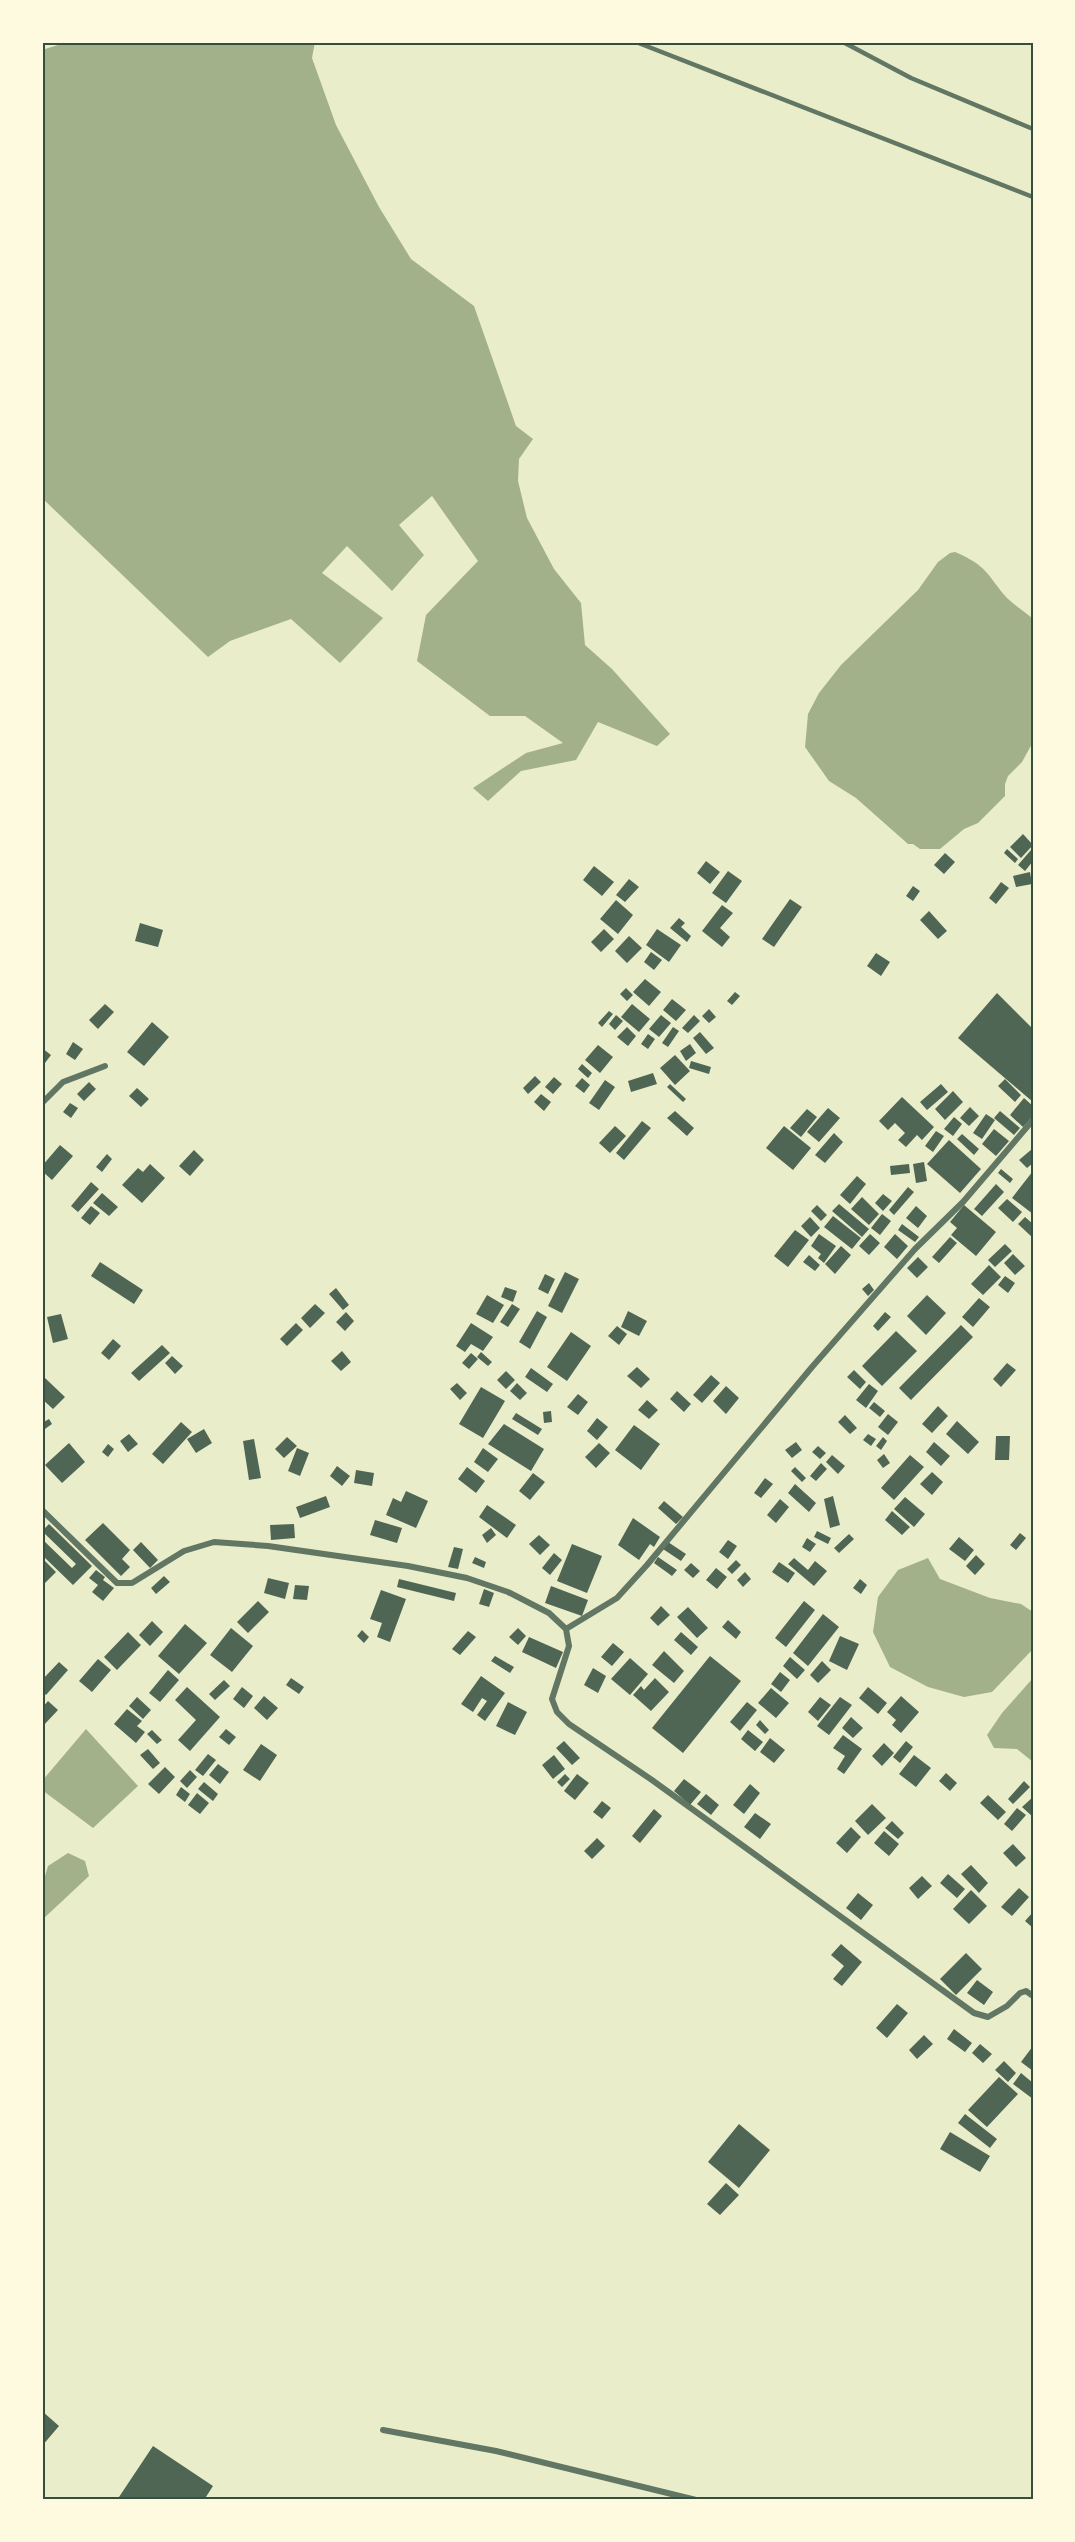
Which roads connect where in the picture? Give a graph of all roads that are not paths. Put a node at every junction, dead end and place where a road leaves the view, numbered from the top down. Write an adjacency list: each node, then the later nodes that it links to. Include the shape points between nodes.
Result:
1 (636, 42): 4 (lane)
2 (843, 42): 3 (lane, via 911,78)
3 (1033, 129)
4 (1033, 197)
5 (105, 1066): 6 (street, via 63,1082)
6 (42, 1103)
7 (1033, 1120): 9 (street, via 812,1367 616,1598)
8 (42, 1510): 9 (street, via 117,1583 132,1583 184,1551 214,1542 268,1546 467,1578 508,1592 549,1613)
9 (566, 1629): 10 (street, via 568,1646 552,1700 569,1724 974,2013 988,2017 1020,1993 1026,1991)
10 (1033, 1996)
11 (383, 2430): 12 (street, via 496,2451)
12 (696, 2500)

